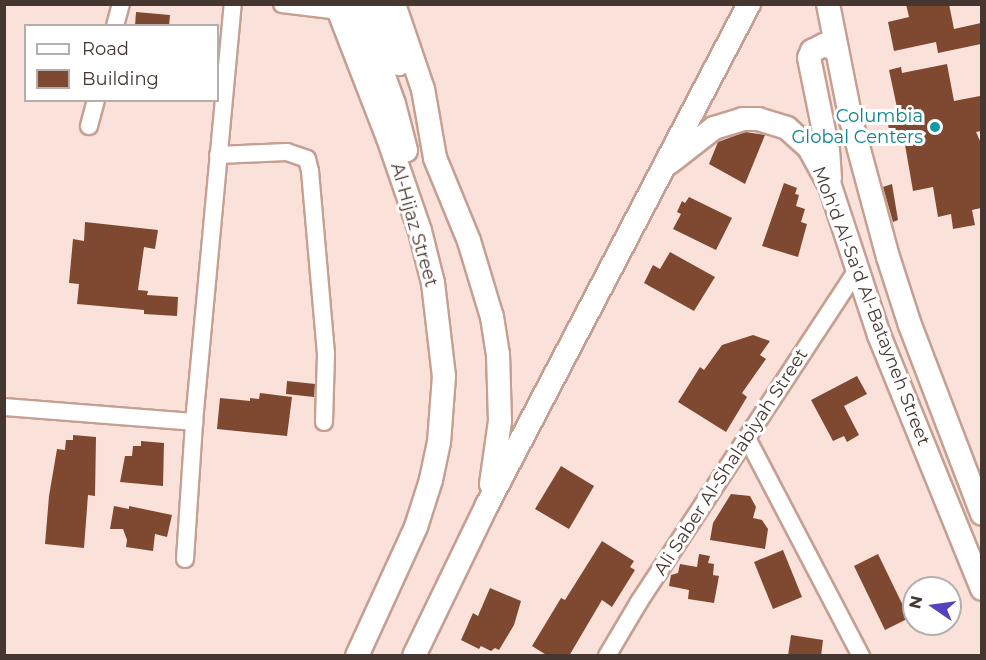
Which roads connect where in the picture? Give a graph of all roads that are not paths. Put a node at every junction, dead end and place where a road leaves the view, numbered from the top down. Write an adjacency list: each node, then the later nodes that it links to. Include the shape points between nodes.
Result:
1 (121, 4): 7 (street)
2 (232, 4): 11 (street)
3 (282, 4): 6 (street)
4 (749, 4): 12 (street)
5 (828, 4): 8 (street, Moh'd Al-Sa'd Al-Batayneh Street)
6 (363, 8): 21 (street, via 423,89 435,158 469,241 492,317 498,354 500,421); 26 (street, Al-Hijaz Street, via 388,138 433,282 443,351 439,442 416,527)
7 (116, 24)
8 (837, 50): 13 (street, via 824,45 812,51 809,58 828,151); 15 (street, Moh'd Al-Sa'd Al-Batayneh Street, via 868,188)
9 (95, 102): 10 (street)
10 (89, 126)
11 (218, 155): 18 (street); 19 (street, via 287,152 307,159 326,354)
12 (663, 168): 13 (street, Moh'd Al-Sa'd Al-Batayneh Street, via 714,128 728,122 758,119 787,128 799,137); 21 (street)
13 (830, 186): 14 (street, Moh'd Al-Sa'd Al-Batayneh Street)
14 (857, 270): 16 (street, Moh'd Al-Sa'd Al-Batayneh Street); 20 (street, Ali Saber Al-Shalabiyah Street)
15 (910, 325): 16 (street); 22 (street, Moh'd Al-Sa'd Al-Batayneh Street)
16 (879, 335): 24 (street, Moh'd Al-Sa'd Al-Batayneh Street)
17 (4, 407): 18 (street)
18 (194, 422): 23 (street)
19 (324, 422)
20 (748, 440): 27 (street, Ali Saber Al-Shalabiyah Street); 28 (street)
21 (487, 505): 25 (street)
22 (981, 514)
23 (185, 558)
24 (981, 590)
25 (419, 654)
26 (357, 656)
27 (607, 656)
28 (861, 656)

